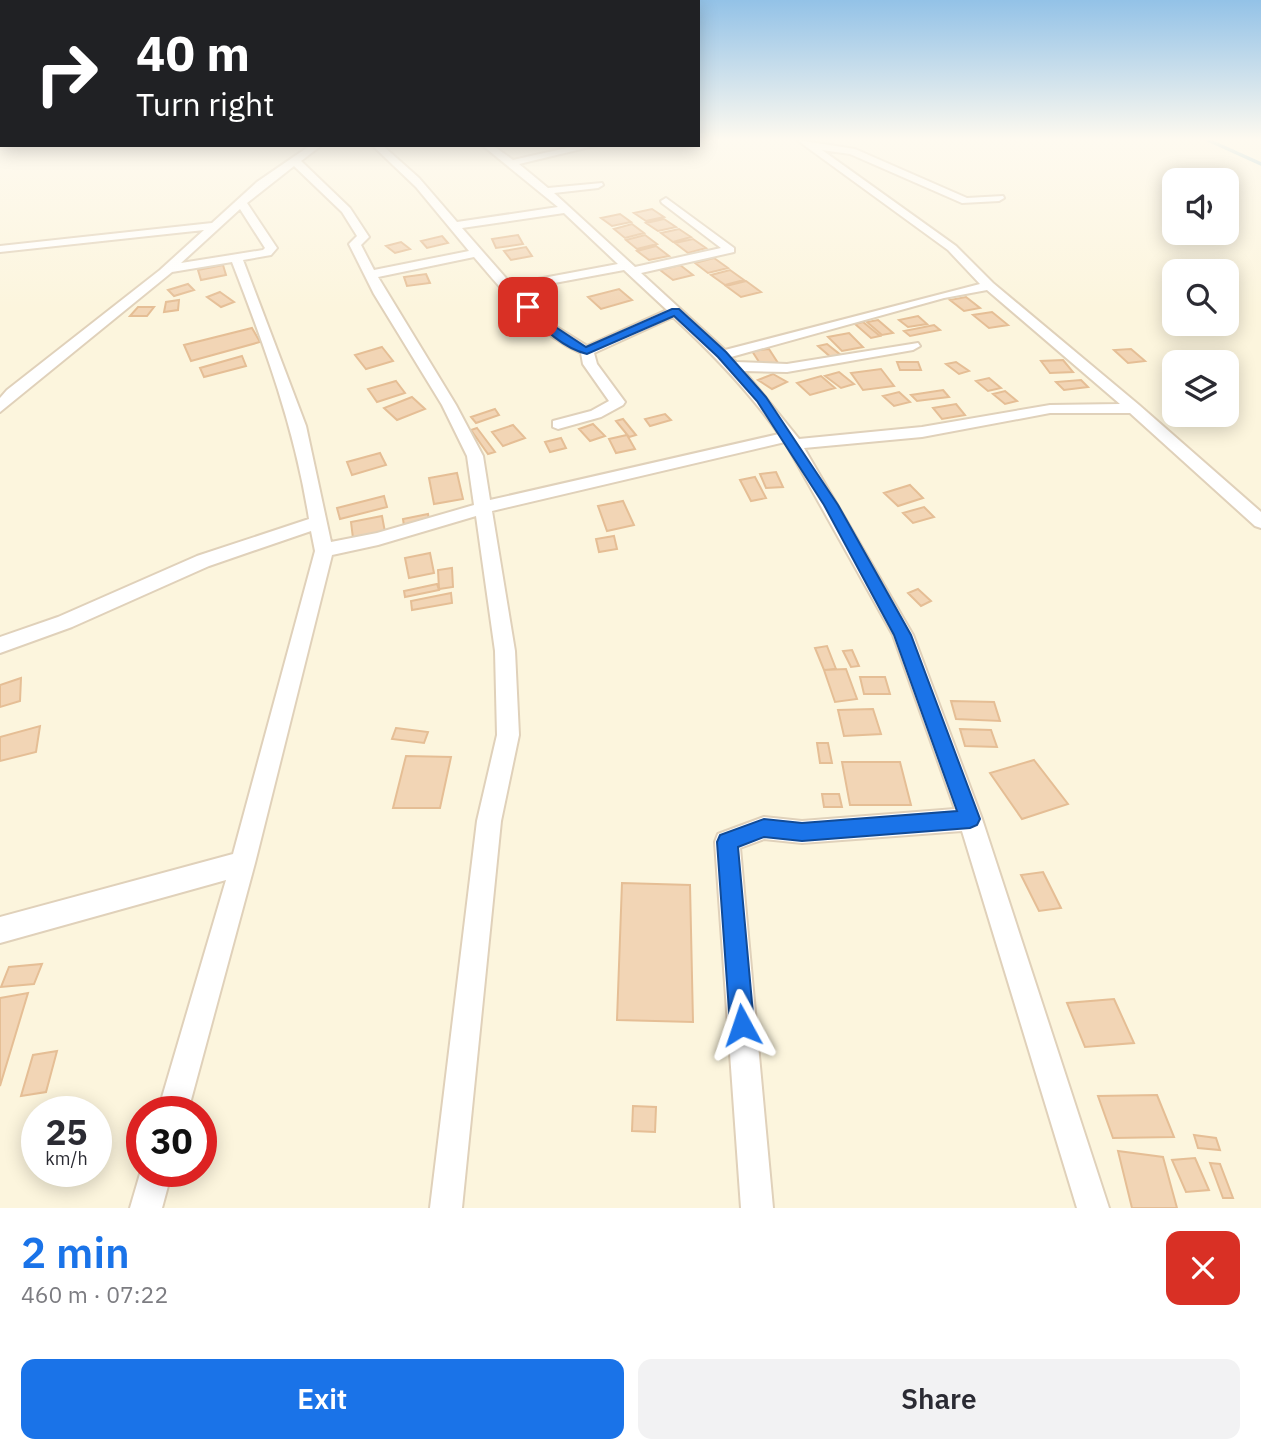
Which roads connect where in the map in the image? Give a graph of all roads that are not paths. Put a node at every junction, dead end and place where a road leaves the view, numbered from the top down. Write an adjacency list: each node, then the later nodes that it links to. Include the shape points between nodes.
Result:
1 (249, 196): 9 (street)
2 (332, 196): 18 (street, via 363,237 355,244)
3 (430, 196): 12 (street)
4 (551, 196): 10 (street)
5 (885, 196): 19 (street, via 953,248)
6 (955, 196): 7 (street, via 966,201)
7 (999, 198)
8 (666, 201): 17 (street, via 730,250)
9 (242, 202): 11 (street); 15 (street, via 271,248 261,255)
10 (566, 209): 12 (street); 17 (street)
11 (214, 226): 13 (street); 16 (street)
12 (456, 226): 14 (street)
13 (0, 249)
14 (479, 252): 18 (street); 20 (street)
15 (236, 258): 16 (street); 31 (street, via 272,346 306,452)
16 (169, 269): 25 (street, via 12,393)
17 (630, 269): 20 (street); 21 (street)
18 (370, 275): 29 (street, via 475,456)
19 (989, 286): 24 (street, via 943,295); 26 (street)
20 (509, 288): 23 (street, via 547,326)
21 (675, 311): 23 (street); 24 (street)
22 (913, 346): 24 (street, via 787,368)
23 (587, 351): 27 (street, via 590,364 618,402 596,414)
24 (727, 360): 28 (street)
25 (0, 408)
26 (1134, 408): 28 (street, via 1050,409 922,432); 30 (street)
27 (558, 424)
28 (791, 440): 29 (street); 34 (street, via 903,635)
29 (485, 508): 32 (street); 40 (street, via 505,651 508,735 489,821)
30 (1261, 522)
31 (316, 523): 32 (street); 33 (street, via 203,561 65,622)
32 (324, 551): 35 (street)
33 (0, 645)
34 (970, 819): 41 (street, via 802,832 764,828 727,842); 42 (street)
35 (243, 863): 36 (street); 37 (street)
36 (0, 930)
37 (177, 1096)
38 (152, 1187): 39 (street)
39 (146, 1208)
40 (446, 1208)
41 (757, 1208)
42 (1093, 1208)

